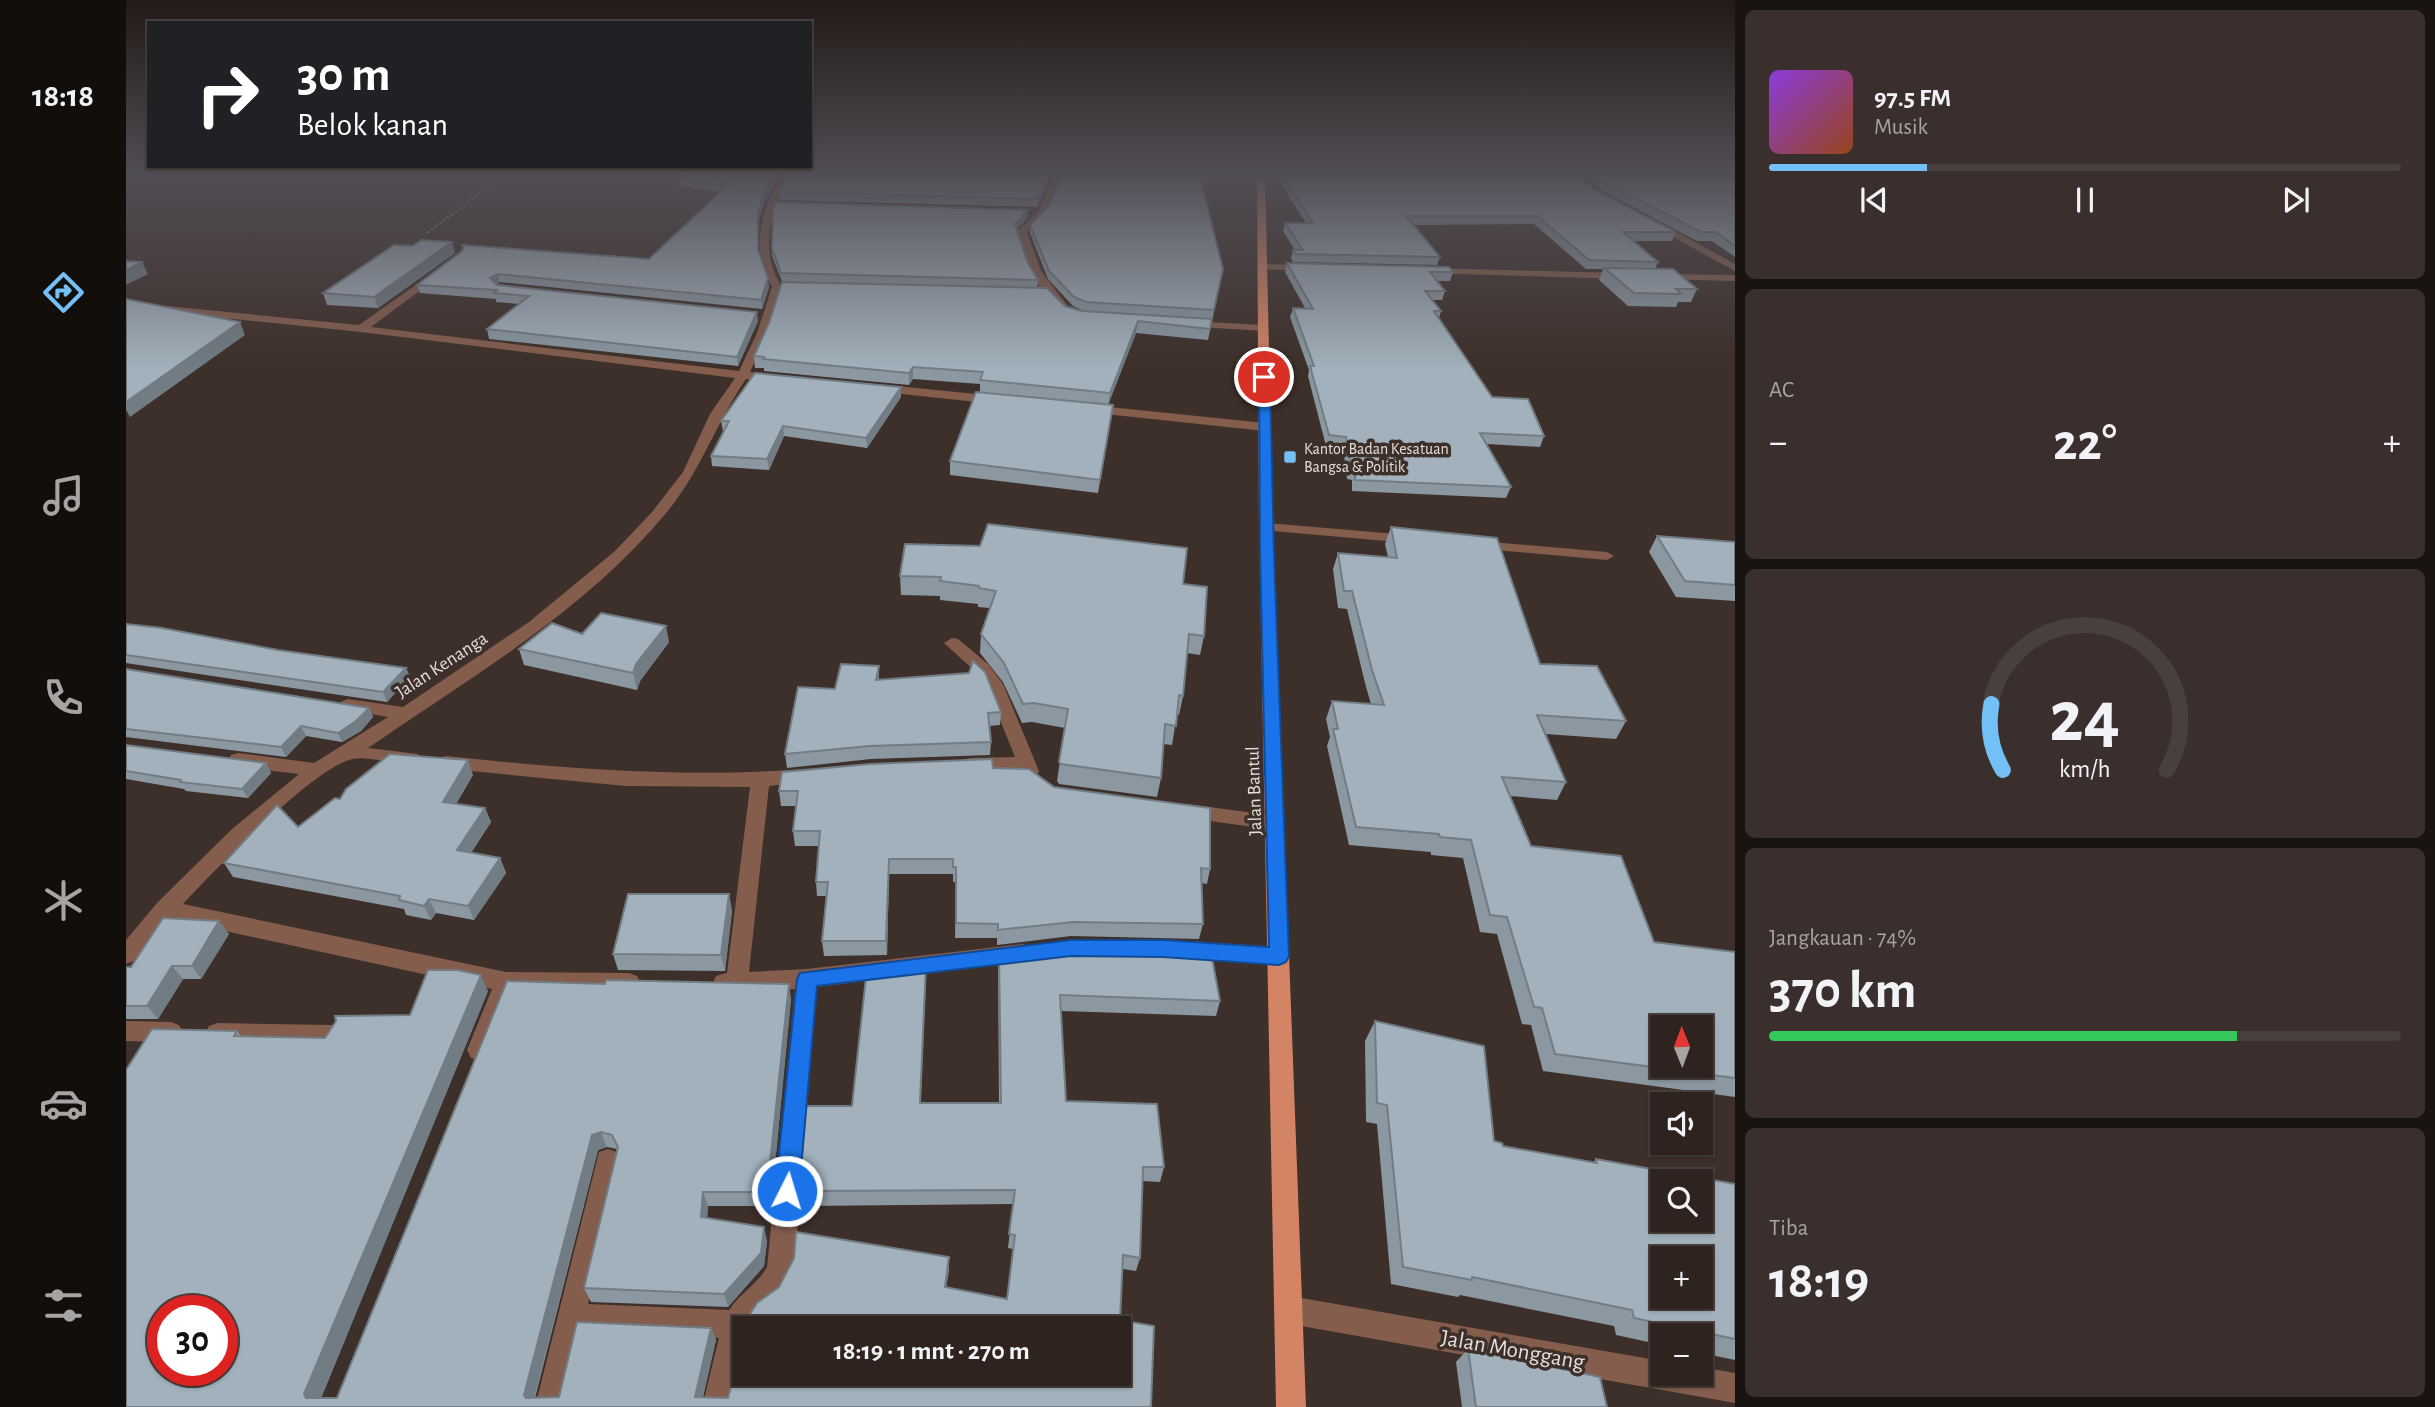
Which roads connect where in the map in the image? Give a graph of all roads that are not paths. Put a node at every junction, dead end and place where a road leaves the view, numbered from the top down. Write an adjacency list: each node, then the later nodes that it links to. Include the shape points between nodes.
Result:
1 (768, 239): 13 (street, via 766,267)
2 (1024, 239): 16 (street, via 1031,262)
3 (1262, 239): 6 (main road, Jalan Bantul)
4 (1681, 239): 8 (street)
5 (448, 264): 23 (street)
6 (1262, 267): 7 (street); 22 (main road, Jalan Bantul)
7 (1318, 268)
8 (1735, 268)
9 (1415, 271): 10 (street)
10 (1638, 276)
11 (1651, 276): 12 (street)
12 (1735, 278)
13 (777, 287): 14 (street); 20 (street, Jalan Kenanga)
14 (791, 287)
15 (1037, 294): 16 (street)
16 (1051, 294): 19 (street)
17 (126, 305): 23 (street)
18 (755, 314): 20 (street)
19 (1074, 315)
20 (768, 316): 24 (street, Jalan Kenanga)
21 (1179, 324): 22 (street)
22 (1264, 328): 29 (main road, Jalan Bantul)
23 (361, 329): 24 (street)
24 (742, 375): 25 (street); 36 (street, Jalan Kenanga, via 720,407 690,472 600,574 505,647)
25 (783, 379)
26 (865, 387): 27 (street)
27 (1014, 401)
28 (1082, 408): 29 (street)
29 (1265, 427): 30 (main road, Jalan Bantul)
30 (1266, 527): 31 (street); 46 (main road, Jalan Bantul)
31 (1430, 541)
32 (1457, 543): 33 (street)
33 (1607, 556)
34 (953, 643): 39 (street, via 995,684)
35 (337, 703): 36 (street)
36 (403, 713): 37 (street, Jalan Kenanga)
37 (349, 752): 41 (street, Jalan Kenanga); 43 (street, via 625,780)
38 (222, 758): 41 (street)
39 (1026, 763): 40 (street); 44 (street)
40 (949, 766)
41 (317, 770): 47 (street, Jalan Kenanga, via 224,847)
42 (830, 773): 43 (street)
43 (760, 780): 56 (street)
44 (1045, 787)
45 (1166, 808): 46 (street)
46 (1275, 823): 51 (main road, Jalan Bantul)
47 (164, 909): 50 (street, Jalan Kenanga); 53 (street)
48 (1163, 948): 51 (street)
49 (1046, 950): 52 (street)
50 (126, 955)
51 (1279, 956): 61 (main road, Jalan Bantul)
52 (807, 979): 56 (street); 62 (street, via 780,1270 770,1289 749,1304)
53 (506, 982): 54 (street); 59 (street)
54 (656, 983)
55 (696, 983): 56 (street)
56 (737, 984)
57 (126, 1031): 58 (street)
58 (332, 1035)
59 (470, 1072)
60 (608, 1161): 63 (street)
61 (1290, 1310): 66 (street, Jalan Monggang); 69 (main road, Jalan Bantul)
62 (742, 1316)
63 (572, 1317): 64 (street); 67 (street)
64 (732, 1325)
65 (732, 1342): 68 (street)
66 (1735, 1388)
67 (550, 1407)
68 (717, 1407)
69 (1291, 1407)

